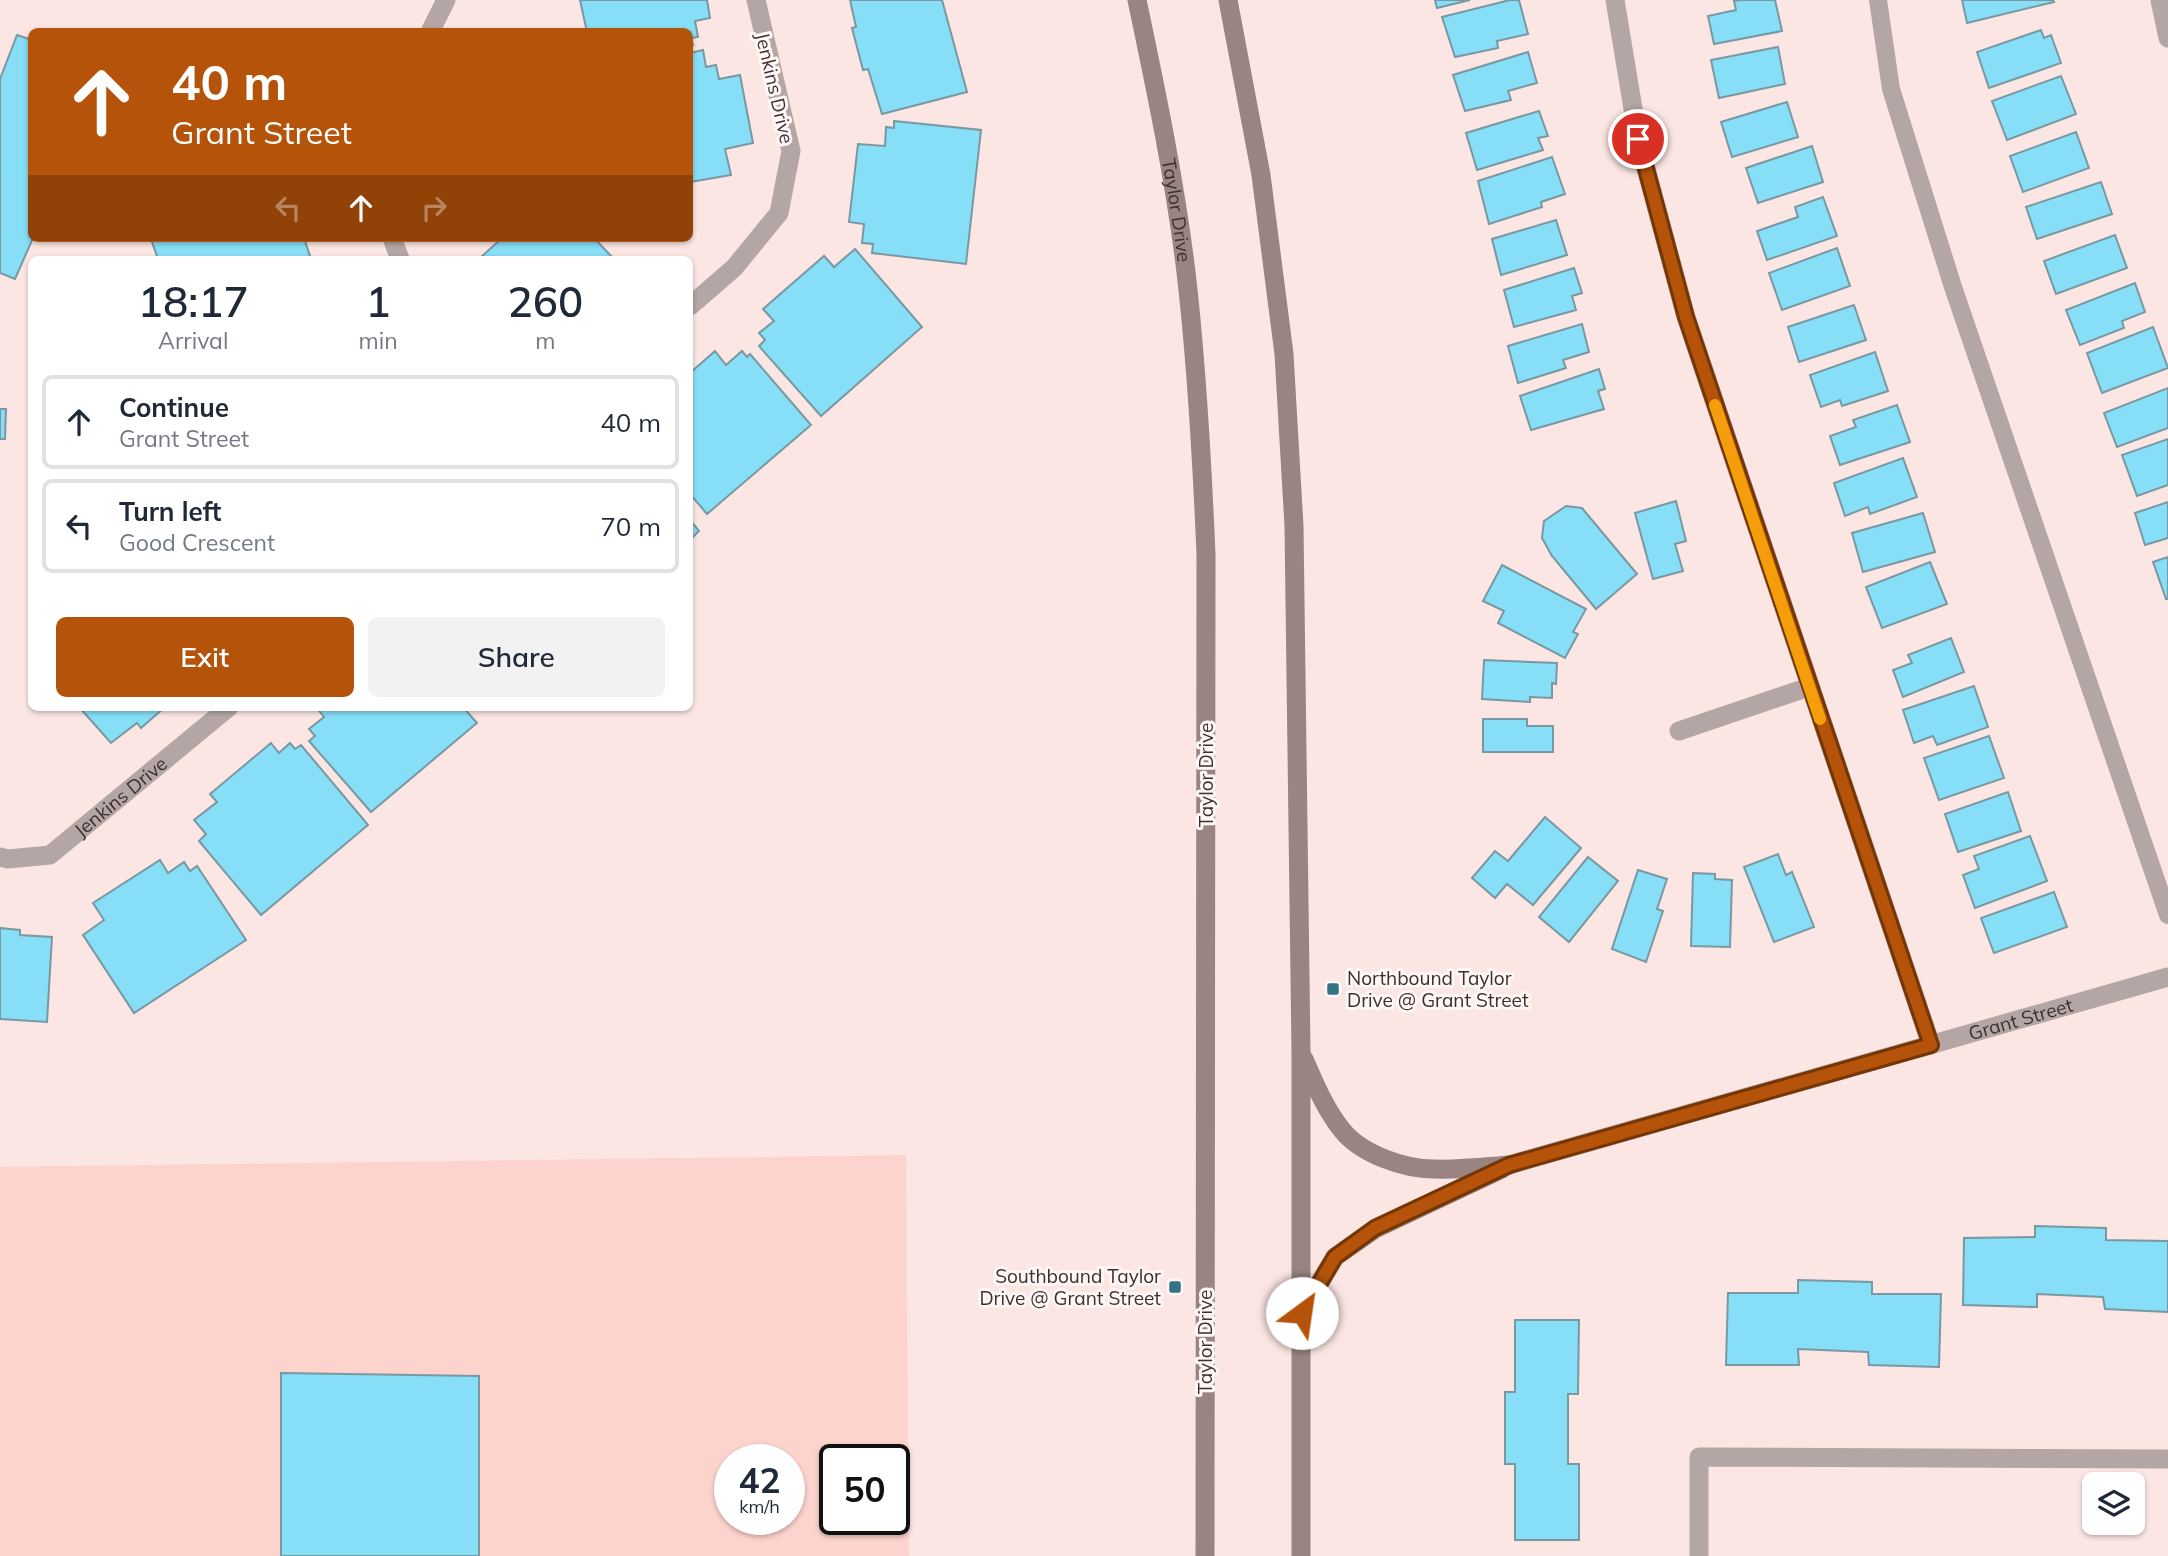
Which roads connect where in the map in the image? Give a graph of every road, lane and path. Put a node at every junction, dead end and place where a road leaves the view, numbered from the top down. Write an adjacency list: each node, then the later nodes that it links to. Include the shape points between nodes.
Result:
1 (446, 0): 8 (street)
2 (756, 0): 10 (street, Jenkins Drive, via 791,151 779,213 734,268)
3 (1137, 0): 22 (main road, Taylor Drive, via 1186,271 1200,410 1206,554)
4 (1228, 0): 18 (main road, via 1261,175 1284,354 1294,526)
5 (1615, 0): 11 (street, via 1638,139 1686,317)
6 (1878, 0): 15 (lane, via 1891,89 1948,274)
7 (2160, 0): 9 (street)
8 (432, 28)
9 (2168, 38)
10 (693, 303)
11 (1809, 687): 13 (street); 17 (street)
12 (224, 711): 14 (street, Jenkins Drive, via 50,855)
13 (1679, 732)
14 (0, 857)
15 (2168, 915)
16 (2168, 977): 17 (street, Grant Street)
17 (1931, 1045): 19 (street, Grant Street)
18 (1301, 1052): 19 (main road, via 1326,1106 1349,1138 1368,1150 1432,1170); 20 (main road)
19 (1509, 1165): 20 (main road, via 1375,1228 1335,1257)
20 (1302, 1313): 23 (main road)
21 (2168, 1459): 24 (street, via 1699,1457)
22 (1205, 1556)
23 (1301, 1556)
24 (1699, 1556)

